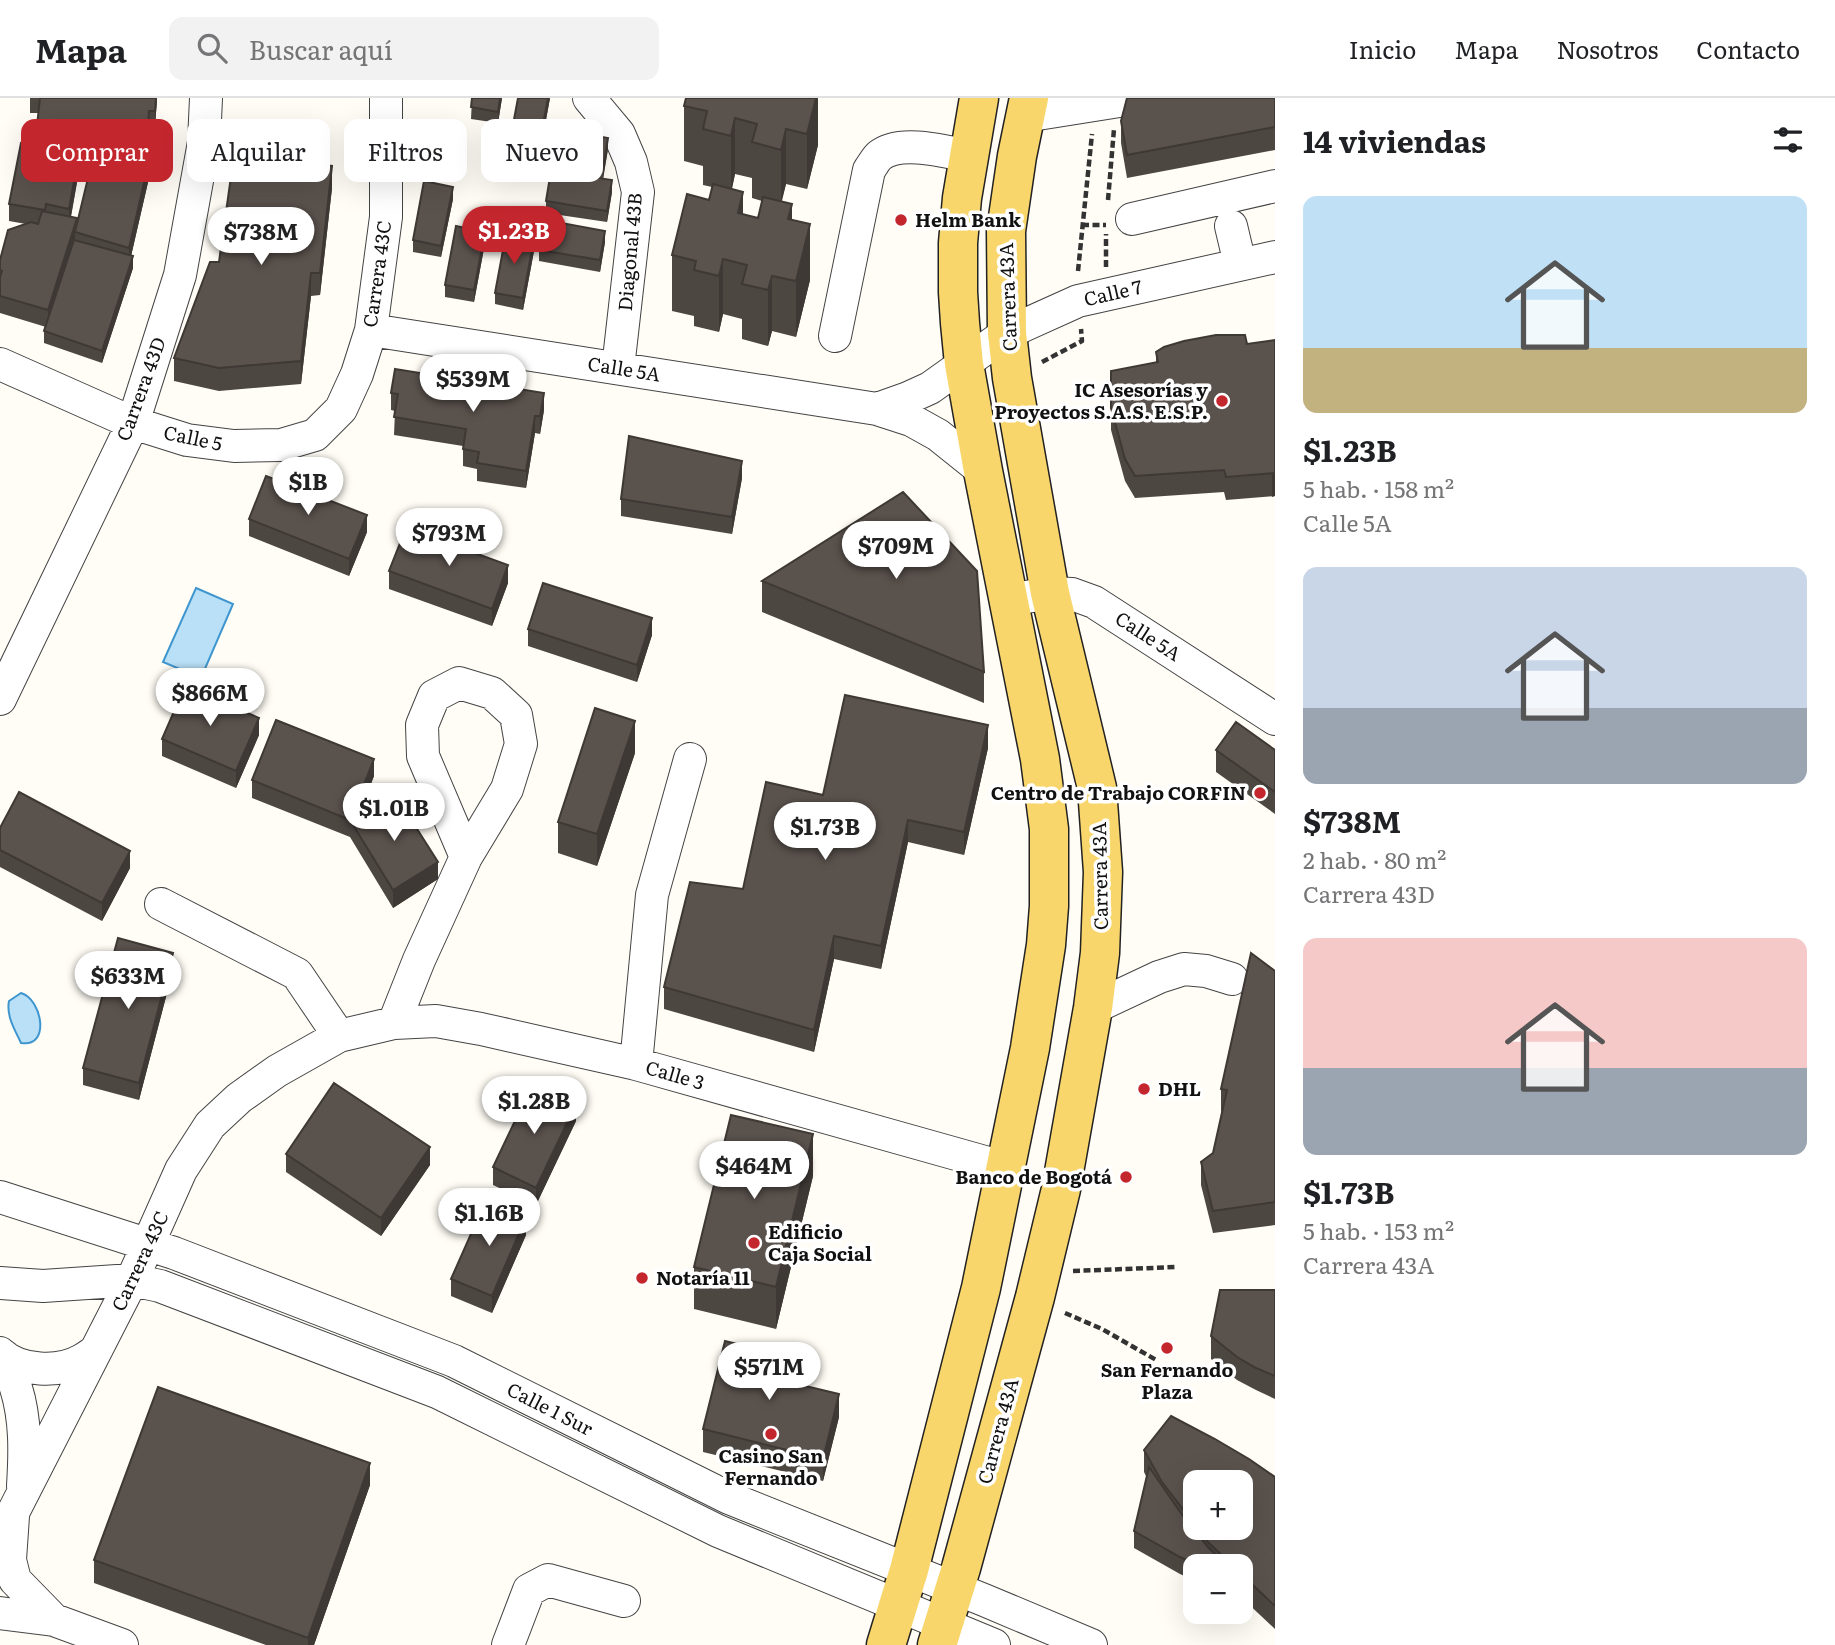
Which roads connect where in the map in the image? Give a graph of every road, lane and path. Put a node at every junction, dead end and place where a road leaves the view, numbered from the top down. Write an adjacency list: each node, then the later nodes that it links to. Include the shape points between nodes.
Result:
1 (206, 98): 24 (street, Carrera 43D, via 204,142 180,275)
2 (386, 98): 17 (street, Carrera 43C, via 386,217)
3 (979, 98): 8 (main road)
4 (1132, 99): 7 (street)
5 (592, 101): 22 (street, Diagonal 43B, via 619,134 638,192)
6 (1027, 107): 7 (street); 18 (main road, Carrera 43A, via 1006,230)
7 (1094, 117): 10 (path, via 1114,129); 11 (path)
8 (968, 156): 19 (street, via 905,146 880,155 869,170); 20 (main road, via 958,243)
9 (1275, 186): 10 (street)
10 (1120, 215)
11 (1082, 225): 15 (path, via 1106,225); 16 (path)
12 (1231, 226): 14 (street)
13 (1275, 257): 14 (street, Calle 7)
14 (1240, 264): 16 (street, Calle 7)
15 (1106, 270)
16 (1078, 301): 18 (street, Calle 7)
17 (371, 330): 22 (street, Calle 5A); 25 (street, Carrera 43C, via 341,409)
18 (1007, 334): 20 (street, Calle 7); 27 (main road, Carrera 43A)
19 (835, 336)
20 (964, 363): 23 (street, Calle 5A, via 930,388); 26 (main road)
21 (0, 364): 24 (street, Calle 5)
22 (618, 368): 23 (street, Calle 5A)
23 (877, 409): 26 (street, Calle 5A, via 938,435)
24 (133, 423): 25 (street, Calle 5, via 187,440 234,446 281,445); 29 (street, Carrera 43D)
25 (315, 435)
26 (983, 471): 28 (main road)
27 (1050, 593): 28 (street, Calle 5A); 30 (street, Calle 5A, via 1094,602); 35 (main road, Carrera 43A, via 1097,788 1102,872)
28 (1008, 600): 39 (main road, via 1045,794 1049,906 1037,1009)
29 (0, 699)
30 (1275, 719)
31 (690, 759): 38 (street, via 652,895)
32 (466, 856): 32 (street, via 423,756 422,725 434,696 459,683 492,693 516,715 521,744 507,789); 36 (street)
33 (161, 904): 37 (street, via 297,974)
34 (1231, 979): 35 (street, via 1184,969)
35 (1093, 1008): 52 (main road, Carrera 43A, via 1035,1297)
36 (394, 1023): 37 (street, Calle 3); 38 (street, Calle 3, via 448,1023)
37 (339, 1036): 41 (street, Carrera 43C, via 277,1071 210,1125 181,1170)
38 (636, 1064): 39 (street, Calle 3)
39 (1006, 1168): 51 (main road, via 981,1288)
40 (0, 1197): 41 (street, Calle 1 Sur)
41 (148, 1246): 44 (street, Carrera 43C); 51 (street, Calle 1 Sur, via 454,1361)
42 (1177, 1267): 43 (path)
43 (1066, 1272)
44 (132, 1280): 45 (street, Calle 1 Sur, via 43,1286); 47 (street, Carrera 43C); 51 (street, Calle 1 Sur, via 160,1286 437,1392 718,1531)
45 (0, 1283)
46 (1058, 1309): 49 (path)
47 (96, 1350): 48 (street, via 80,1361 42,1369); 50 (street, Carrera 43C)
48 (2, 1355): 50 (street, via 17,1390 24,1424 25,1459)
49 (1158, 1361)
50 (12, 1515): 55 (street, via 10,1559 15,1580)
51 (904, 1588): 52 (street, Calle 1 Sur); 56 (street, Calle 1 Sur); 59 (main road)
52 (955, 1588): 56 (main road, Carrera 43A); 61 (street, Calle 1 Sur)
53 (624, 1601): 58 (street, via 548,1580 529,1590)
54 (0, 1612): 55 (street)
55 (54, 1620): 57 (street)
56 (940, 1635): 60 (street, Calle 1 Sur)
57 (122, 1645)
58 (509, 1645)
59 (887, 1645)
60 (994, 1645)
61 (1091, 1645)

